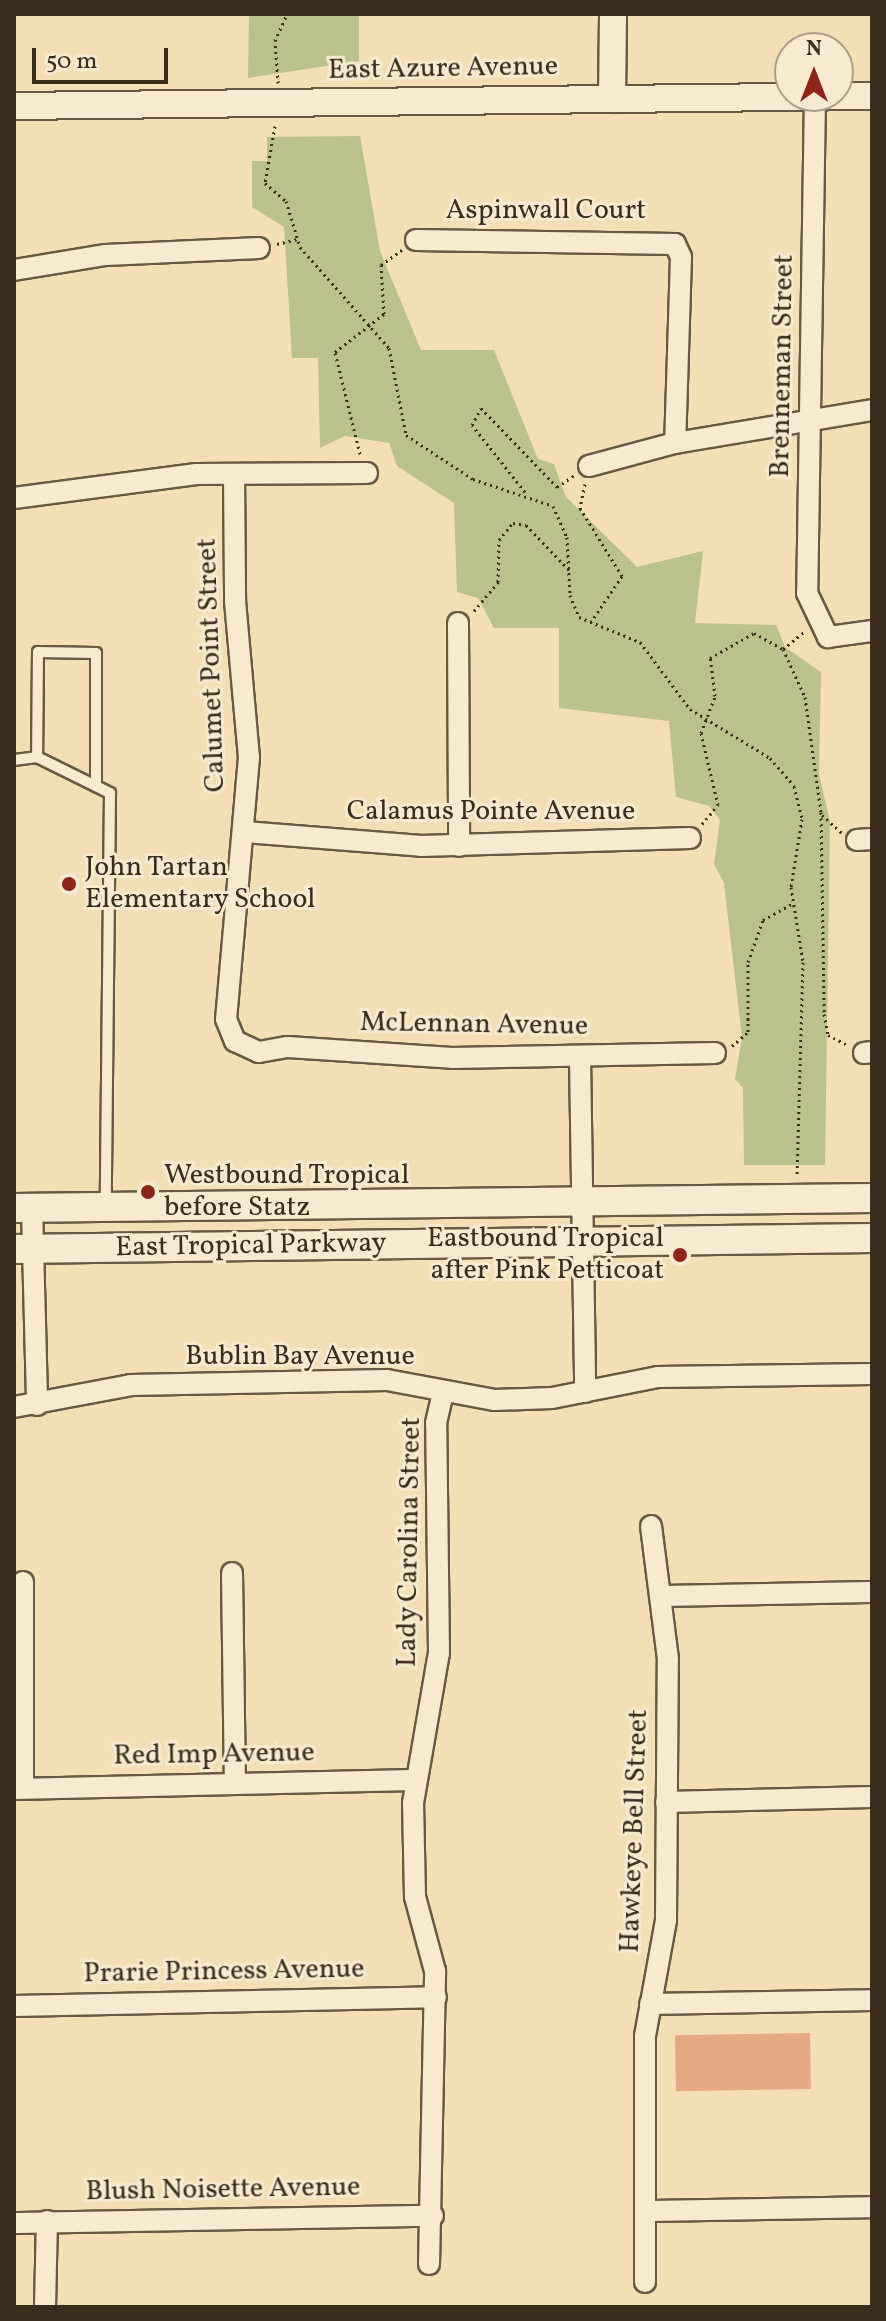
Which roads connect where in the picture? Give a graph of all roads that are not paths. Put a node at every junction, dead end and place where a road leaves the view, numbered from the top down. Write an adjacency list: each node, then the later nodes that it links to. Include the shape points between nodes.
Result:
1 (613, 14): 3 (street)
2 (774, 97): 3 (street, East Azure Avenue)
3 (612, 99): 4 (street, East Azure Avenue)
4 (14, 106)
5 (815, 112): 10 (street, Brenneman Street)
6 (416, 240): 11 (street, Aspinwall Court, via 675,244 681,257)
7 (259, 248): 8 (street, via 106,255)
8 (14, 270)
9 (872, 410): 10 (street)
10 (810, 419): 11 (street); 17 (street, Brenneman Street, via 807,593 819,628 843,640)
11 (675, 443): 12 (street)
12 (589, 466)
13 (367, 473): 14 (street)
14 (234, 474): 15 (street); 21 (street, Calumet Point Street, via 235,601 249,757)
15 (14, 498)
16 (458, 623): 23 (street)
17 (872, 631)
18 (37, 757): 19 (lane); 20 (lane); 20 (lane, via 38,652 96,653)
19 (14, 760)
20 (96, 786): 28 (lane, via 110,793)
21 (245, 832): 23 (street, Calamus Pointe Avenue); 24 (street, Calumet Point Street, via 226,1019)
22 (690, 838): 23 (street, Calamus Pointe Avenue)
23 (459, 846)
24 (235, 1041): 26 (street, McLennan Avenue, via 259,1052)
25 (715, 1053): 26 (street, McLennan Avenue)
26 (580, 1057): 30 (street)
27 (872, 1198): 30 (main road, East Tropical Parkway)
28 (106, 1207): 29 (main road, East Tropical Parkway); 30 (main road, East Tropical Parkway)
29 (23, 1208): 32 (street)
30 (583, 1221): 31 (main road, East Tropical Parkway); 32 (main road, East Tropical Parkway); 35 (street)
31 (872, 1238)
32 (23, 1249): 36 (street)
33 (872, 1374): 35 (street, Bublin Bay Avenue, via 658,1377)
34 (443, 1392): 35 (street, Bublin Bay Avenue, via 495,1400); 36 (street, Bublin Bay Avenue, via 387,1380 131,1385); 43 (street, Lady Carolina Street, via 436,1423 439,1653)
35 (585, 1392)
36 (37, 1405): 37 (street, Bublin Bay Avenue)
37 (14, 1407)
38 (651, 1526): 42 (street, Hawkeye Bell Street)
39 (232, 1573): 44 (street)
40 (23, 1582): 45 (street)
41 (872, 1592): 42 (street)
42 (661, 1596): 47 (street, Hawkeye Bell Street, via 668,1633)
43 (414, 1780): 44 (street, Red Imp Avenue); 48 (street, Lady Carolina Street, via 415,1897)
44 (235, 1782): 45 (street, Red Imp Avenue)
45 (19, 1788)
46 (872, 1797): 47 (street)
47 (666, 1802): 50 (street, Hawkeye Bell Street, via 666,1920)
48 (436, 1997): 51 (street, Prarie Princess Avenue); 54 (street, Lady Carolina Street)
49 (872, 2000): 50 (street)
50 (650, 2004): 53 (street, Hawkeye Bell Street)
51 (14, 2006)
52 (872, 2207): 53 (street)
53 (646, 2211): 58 (street, Hawkeye Bell Street)
54 (433, 2216): 55 (street, Blush Noisette Avenue); 57 (street, Lady Carolina Street)
55 (47, 2221): 56 (street, Blush Noisette Avenue); 59 (street)
56 (14, 2223)
57 (429, 2264)
58 (645, 2282)
59 (45, 2307)

